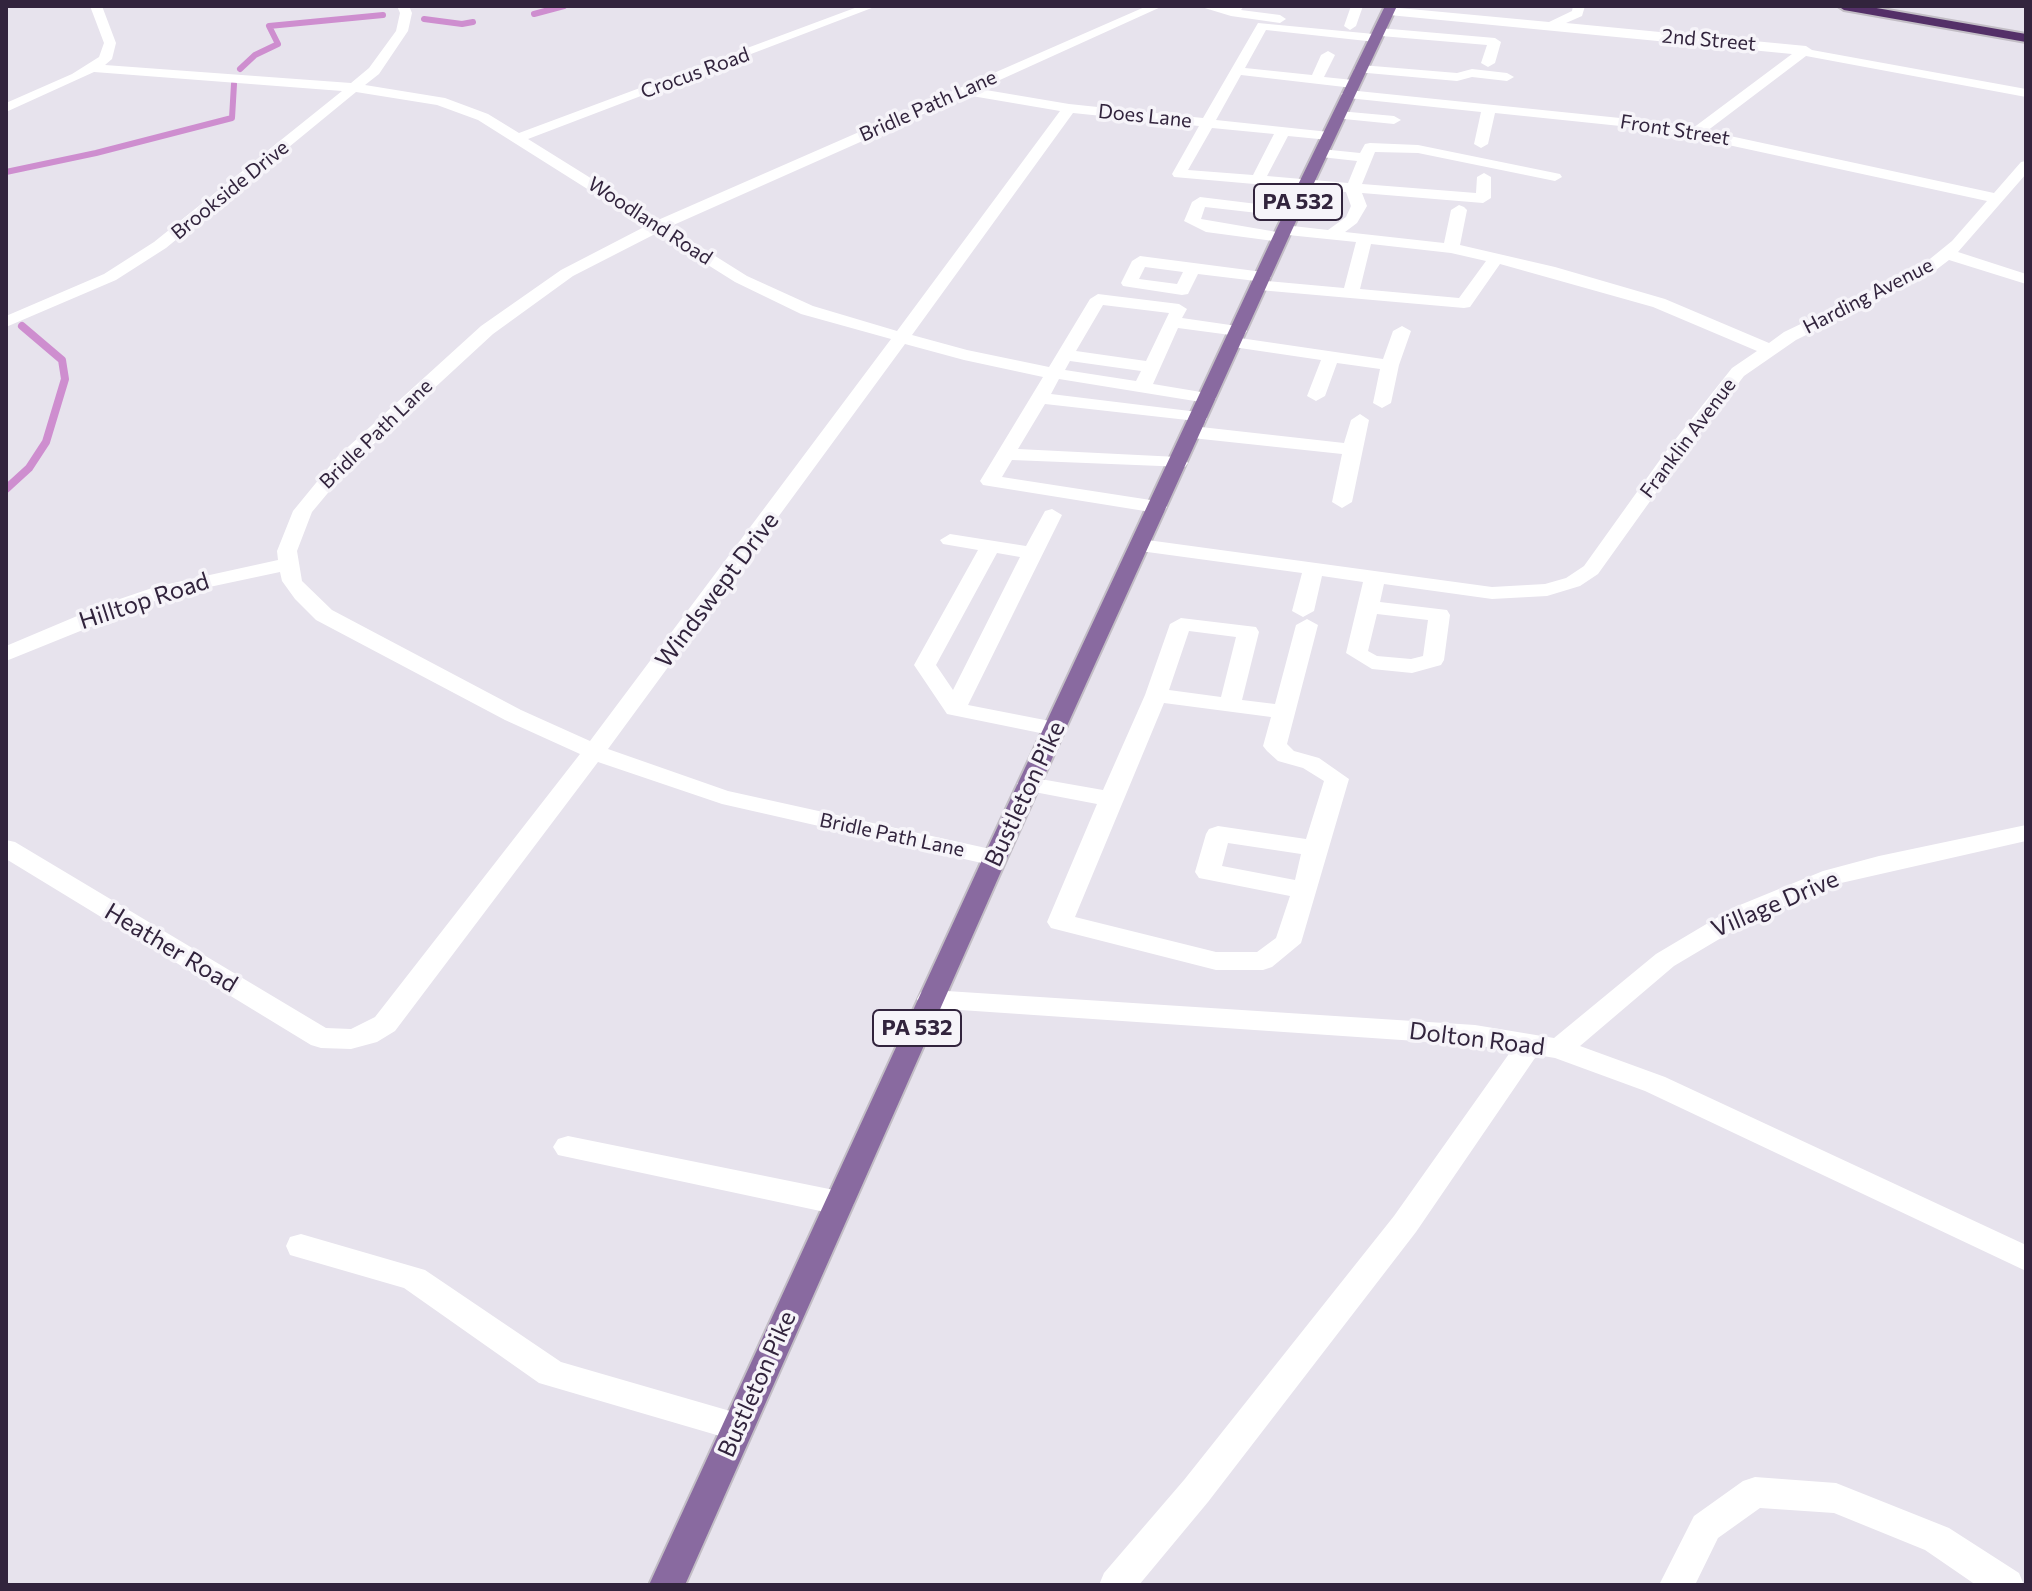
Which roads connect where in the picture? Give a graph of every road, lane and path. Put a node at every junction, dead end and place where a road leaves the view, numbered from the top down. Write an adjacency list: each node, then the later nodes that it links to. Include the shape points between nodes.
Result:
1 (96, 6): 23 (street, via 110,49)
2 (403, 6): 29 (street, Brookside Drive, via 405,19 395,44)
3 (871, 6): 44 (street, Crocus Road)
4 (1157, 6): 31 (street, Bridle Path Lane)
5 (1204, 6): 11 (street)
6 (1286, 6): 13 (street)
7 (1357, 6): 16 (street)
8 (1579, 6): 17 (street, via 1578,13)
9 (1844, 6): 19 (highway)
10 (1915, 6): 15 (highway)
11 (1234, 9): 13 (street)
12 (1433, 16): 14 (street, 2nd Street); 17 (street, 2nd Street)
13 (1276, 18): 16 (street)
14 (1383, 23): 16 (street); 18 (street); 21 (main road, Bustleton Pike / PA 532); 22 (street, via 1495,42)
15 (2026, 25)
16 (1350, 26)
17 (1551, 26): 20 (street, 2nd Street)
18 (1335, 34): 21 (street); 25 (street, via 1262,26)
19 (2026, 38)
20 (1806, 50): 32 (street, 2nd Street); 42 (street)
21 (1343, 52): 24 (main road, Bustleton Pike / PA 532); 27 (street)
22 (1488, 63)
23 (93, 68): 29 (street, Woodland Road); 35 (street)
24 (1361, 69): 26 (street); 30 (main road, Bustleton Pike / PA 532)
25 (1237, 71): 27 (street, Front Street); 40 (street)
26 (1507, 77)
27 (1316, 80): 30 (street, Front Street)
28 (1406, 84): 34 (street, via 1459,89)
29 (354, 88): 44 (street, Woodland Road, via 440,101); 69 (street, Brookside Drive, via 144,257)
30 (1351, 89): 33 (street, Front Street); 38 (main road, Bustleton Pike / PA 532)
31 (962, 90): 36 (street, Does Lane); 58 (street, Bridle Path Lane)
32 (2026, 93)
33 (1401, 99): 34 (street, Front Street); 39 (street)
34 (1456, 105): 37 (street, Front Street)
35 (6, 108)
36 (1069, 108): 40 (street, Does Lane); 73 (street, Windswept Drive)
37 (1489, 108): 42 (street, Front Street); 46 (street)
38 (1339, 115): 39 (street); 43 (main road, Bustleton Pike / PA 532)
39 (1394, 120): 45 (street)
40 (1209, 123): 41 (street, Does Lane); 52 (street, via 1179,174)
41 (1283, 131): 43 (street, Does Lane); 52 (street)
42 (1697, 132): 55 (street, Front Street)
43 (1329, 136): 47 (main road, Bustleton Pike / PA 532)
44 (519, 138): 58 (street, Woodland Road)
45 (1387, 140)
46 (1481, 144)
47 (1321, 153): 48 (street); 53 (main road, Bustleton Pike / PA 532)
48 (1365, 158): 51 (street, via 1370,147 1418,149); 54 (street)
49 (2026, 165): 55 (street, Harding Avenue)
50 (1484, 177): 54 (street, via 1483,198)
51 (1555, 177)
52 (1257, 181): 53 (street)
53 (1306, 185): 54 (street); 57 (main road, Bustleton Pike / PA 532)
54 (1353, 189): 60 (street, via 1359,206 1352,220)
55 (1996, 198): 63 (street, Harding Avenue)
56 (1459, 210): 62 (street)
57 (1293, 212): 59 (main road, Bustleton Pike / PA 532); 59 (street, via 1200,202 1192,221 1206,227)
58 (659, 226): 73 (street, Woodland Road, via 783,300); 97 (street, Bridle Path Lane, via 567,273 454,359 322,485 291,535)
59 (1283, 233): 60 (street); 67 (main road, Bustleton Pike / PA 532)
60 (1331, 235): 61 (street)
61 (1365, 238): 62 (street); 68 (street)
62 (1451, 248): 64 (street)
63 (1947, 254): 66 (street); 74 (street, Harding Avenue, via 1894,288)
64 (1496, 258): 68 (street, via 1464,303); 74 (street, via 1659,303)
65 (1193, 268): 67 (street)
66 (2026, 279)
67 (1261, 281): 68 (street); 72 (main road, Bustleton Pike / PA 532)
68 (1351, 293)
69 (6, 322)
70 (1172, 322): 72 (street); 75 (street, via 1179,309 1098,299); 78 (street)
71 (1402, 331): 77 (street)
72 (1235, 337): 76 (street); 83 (main road, Bustleton Pike / PA 532)
73 (902, 339): 79 (street, Woodland Road); 109 (street, Windswept Drive)
74 (1768, 349): 100 (street, Franklin Avenue, via 1723,389 1591,570 1560,586 1517,593)
75 (1064, 355): 78 (street); 79 (street)
76 (1331, 356): 77 (street); 81 (street)
77 (1390, 365): 84 (street)
78 (1152, 367): 80 (street)
79 (1053, 373): 80 (street, Woodland Road); 82 (street)
80 (1142, 388): 83 (street, Woodland Road)
81 (1316, 396)
82 (1038, 398): 86 (street); 88 (street)
83 (1207, 398): 86 (main road, Bustleton Pike / PA 532)
84 (1382, 403)
85 (1360, 420): 87 (street)
86 (1195, 425): 87 (street); 89 (main road, Bustleton Pike / PA 532)
87 (1352, 449): 90 (street)
88 (1006, 454): 89 (street); 91 (street, via 990,481)
89 (1178, 463): 91 (main road, Bustleton Pike / PA 532)
90 (1342, 502)
91 (1157, 507): 94 (main road, Bustleton Pike / PA 532)
92 (1052, 515): 96 (street)
93 (950, 540): 95 (street)
94 (1140, 545): 98 (street, Franklin Avenue); 108 (main road, Bustleton Pike / PA 532)
95 (991, 546): 96 (street); 106 (street, via 925,665)
96 (1032, 553): 106 (street)
97 (288, 564): 103 (street, Hilltop Road, via 162,591); 109 (street, Bridle Path Lane, via 292,581 324,615 513,715)
98 (1313, 569): 99 (street, Franklin Avenue); 107 (street)
99 (1375, 577): 100 (street, Franklin Avenue); 101 (street)
100 (1443, 586): 102 (street)
101 (1368, 607): 102 (street); 102 (street, via 1357,653 1372,662 1412,666 1433,660)
102 (1439, 615)
103 (6, 654)
104 (1156, 695): 105 (street); 105 (street, via 1181,624 1248,632); 111 (street)
105 (1230, 704): 107 (street)
106 (955, 709): 108 (street)
107 (1284, 712): 114 (street, via 1275,746 1337,779)
108 (1055, 729): 110 (main road, Bustleton Pike / PA 532)
109 (594, 751): 115 (street, Bridle Path Lane, via 722,797); 118 (street, Windswept Drive, via 385,1024 367,1035)
110 (1029, 784): 111 (street); 115 (main road, Bustleton Pike / PA 532)
111 (1111, 799): 116 (street, via 1060,922 1216,961 1263,961 1288,943)
112 (2026, 833): 119 (street, Village Drive, via 1832,877 1744,913 1665,960)
113 (6, 848): 118 (street, Heather Road, via 321,1038)
114 (1315, 848): 116 (street); 116 (street, via 1218,834 1208,872)
115 (995, 858): 117 (main road, Bustleton Pike / PA 532)
116 (1305, 890)
117 (931, 999): 119 (street, Dolton Road, via 1460,1033); 121 (main road, Bustleton Pike / PA 532)
118 (338, 1041)
119 (1544, 1046): 123 (street, Dolton Road, via 1655,1084); 126 (street, Village Drive)
120 (568, 1147): 121 (street)
121 (839, 1203): 124 (main road, Bustleton Pike / PA 532)
122 (301, 1246): 124 (street, via 414,1279 551,1373)
123 (2026, 1259)
124 (737, 1427): 125 (main road, Bustleton Pike / PA 532)
125 (667, 1585)
126 (1117, 1585)
127 (1677, 1585): 128 (street, via 1706,1527 1755,1492 1836,1498 1937,1539)
128 (2006, 1585)

